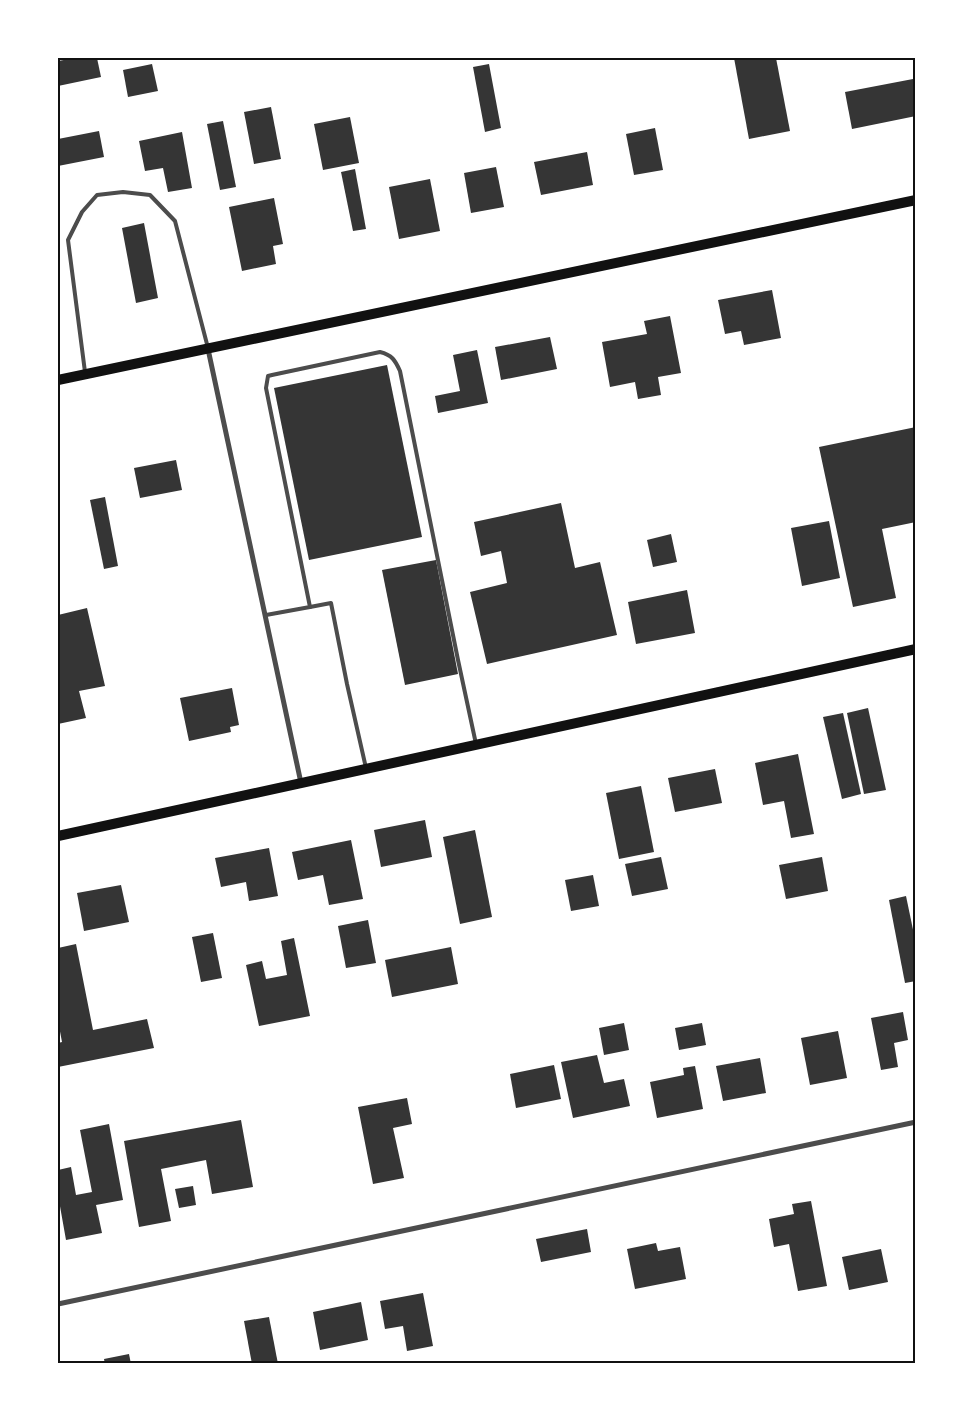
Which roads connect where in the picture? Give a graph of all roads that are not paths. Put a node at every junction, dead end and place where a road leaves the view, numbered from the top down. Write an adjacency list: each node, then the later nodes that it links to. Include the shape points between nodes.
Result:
1 (916, 200): 2 (main road)
2 (208, 348): 3 (main road); 3 (lane, via 175,221 150,195 123,192 97,195 82,212 68,240); 6 (street)
3 (85, 374): 4 (main road)
4 (58, 380)
5 (310, 607): 6 (lane); 8 (lane, via 266,380 272,374 380,352 390,355 400,371); 9 (lane, via 332,603)
6 (266, 615): 10 (street)
7 (916, 649): 8 (main road)
8 (476, 744): 9 (main road)
9 (366, 769): 10 (main road)
10 (301, 782): 11 (main road)
11 (58, 836)
12 (916, 1122): 13 (street)
13 (58, 1304)

